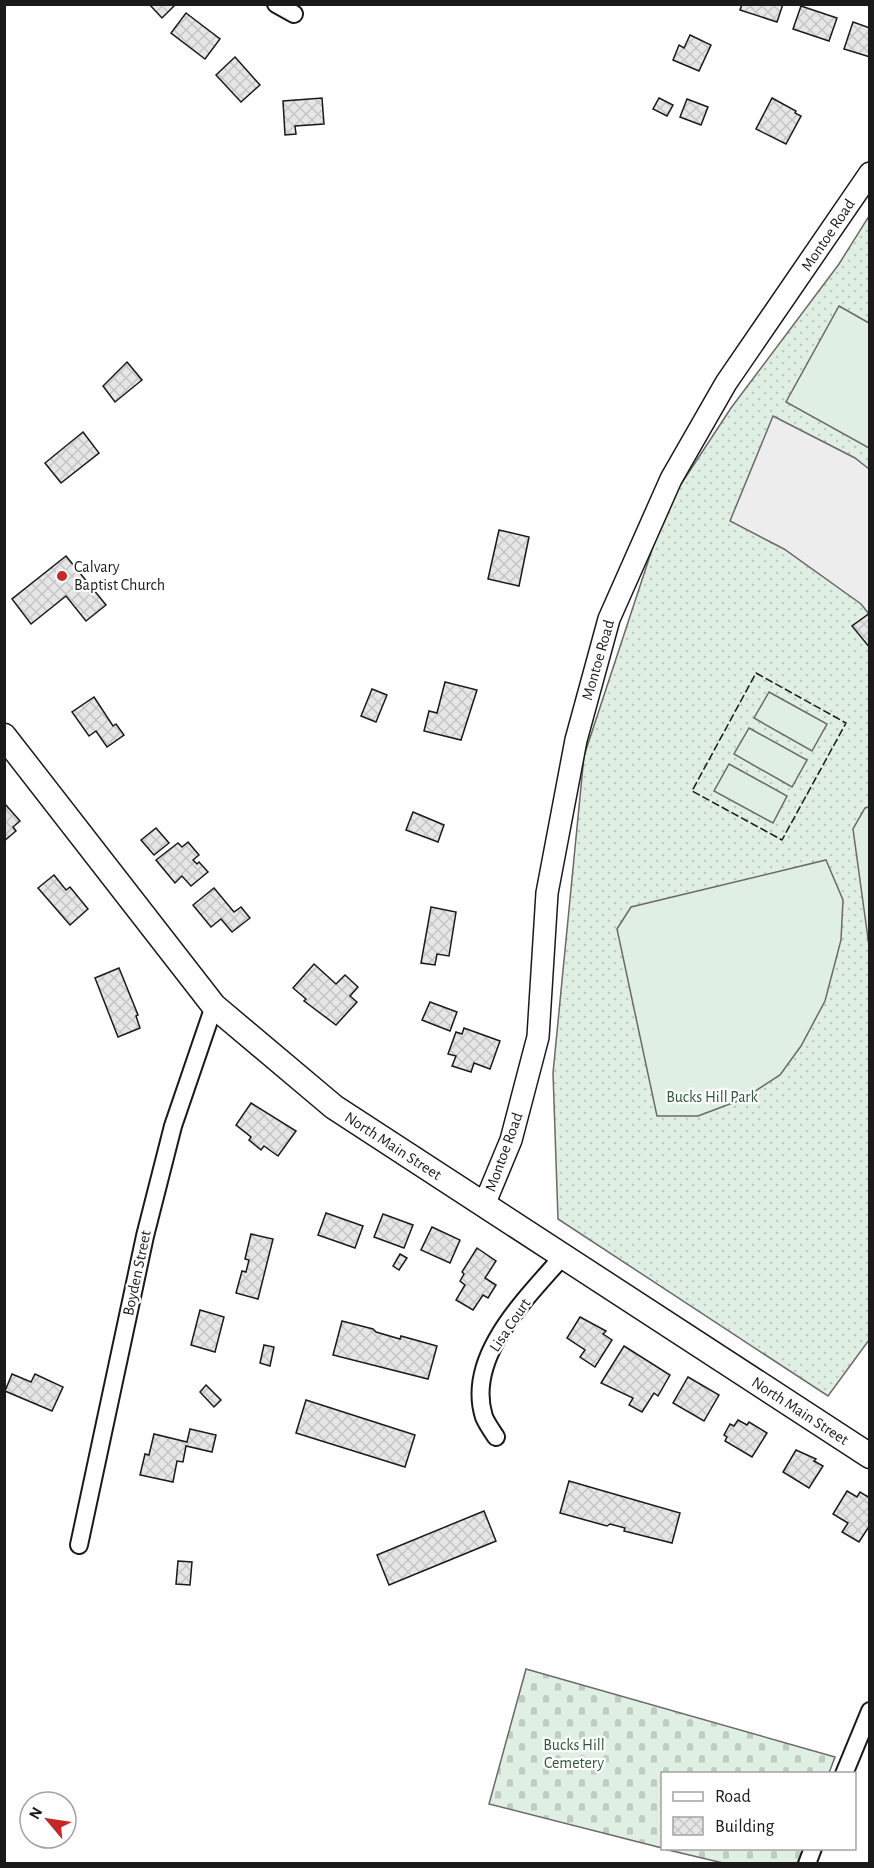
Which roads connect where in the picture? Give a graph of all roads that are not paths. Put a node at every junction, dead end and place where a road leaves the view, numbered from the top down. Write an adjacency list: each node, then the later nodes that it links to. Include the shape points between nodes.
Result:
1 (276, 4): 2 (street)
2 (294, 14)
3 (870, 173): 6 (street, Montoe Road, via 721,393 671,479 609,619 576,740 547,893 538,1037 512,1140)
4 (4, 736): 5 (main road, North Main Street)
5 (214, 1006): 6 (main road, North Main Street, via 334,1107); 10 (street, Boyden Street, via 173,1126 145,1236)
6 (484, 1205): 7 (main road, North Main Street)
7 (562, 1256): 8 (street, Lisa Court, via 519,1308 489,1354 480,1391 485,1418); 9 (main road, North Main Street)
8 (496, 1437)
9 (870, 1456)
10 (79, 1545)
11 (870, 1711): 12 (street)
12 (844, 1772)

